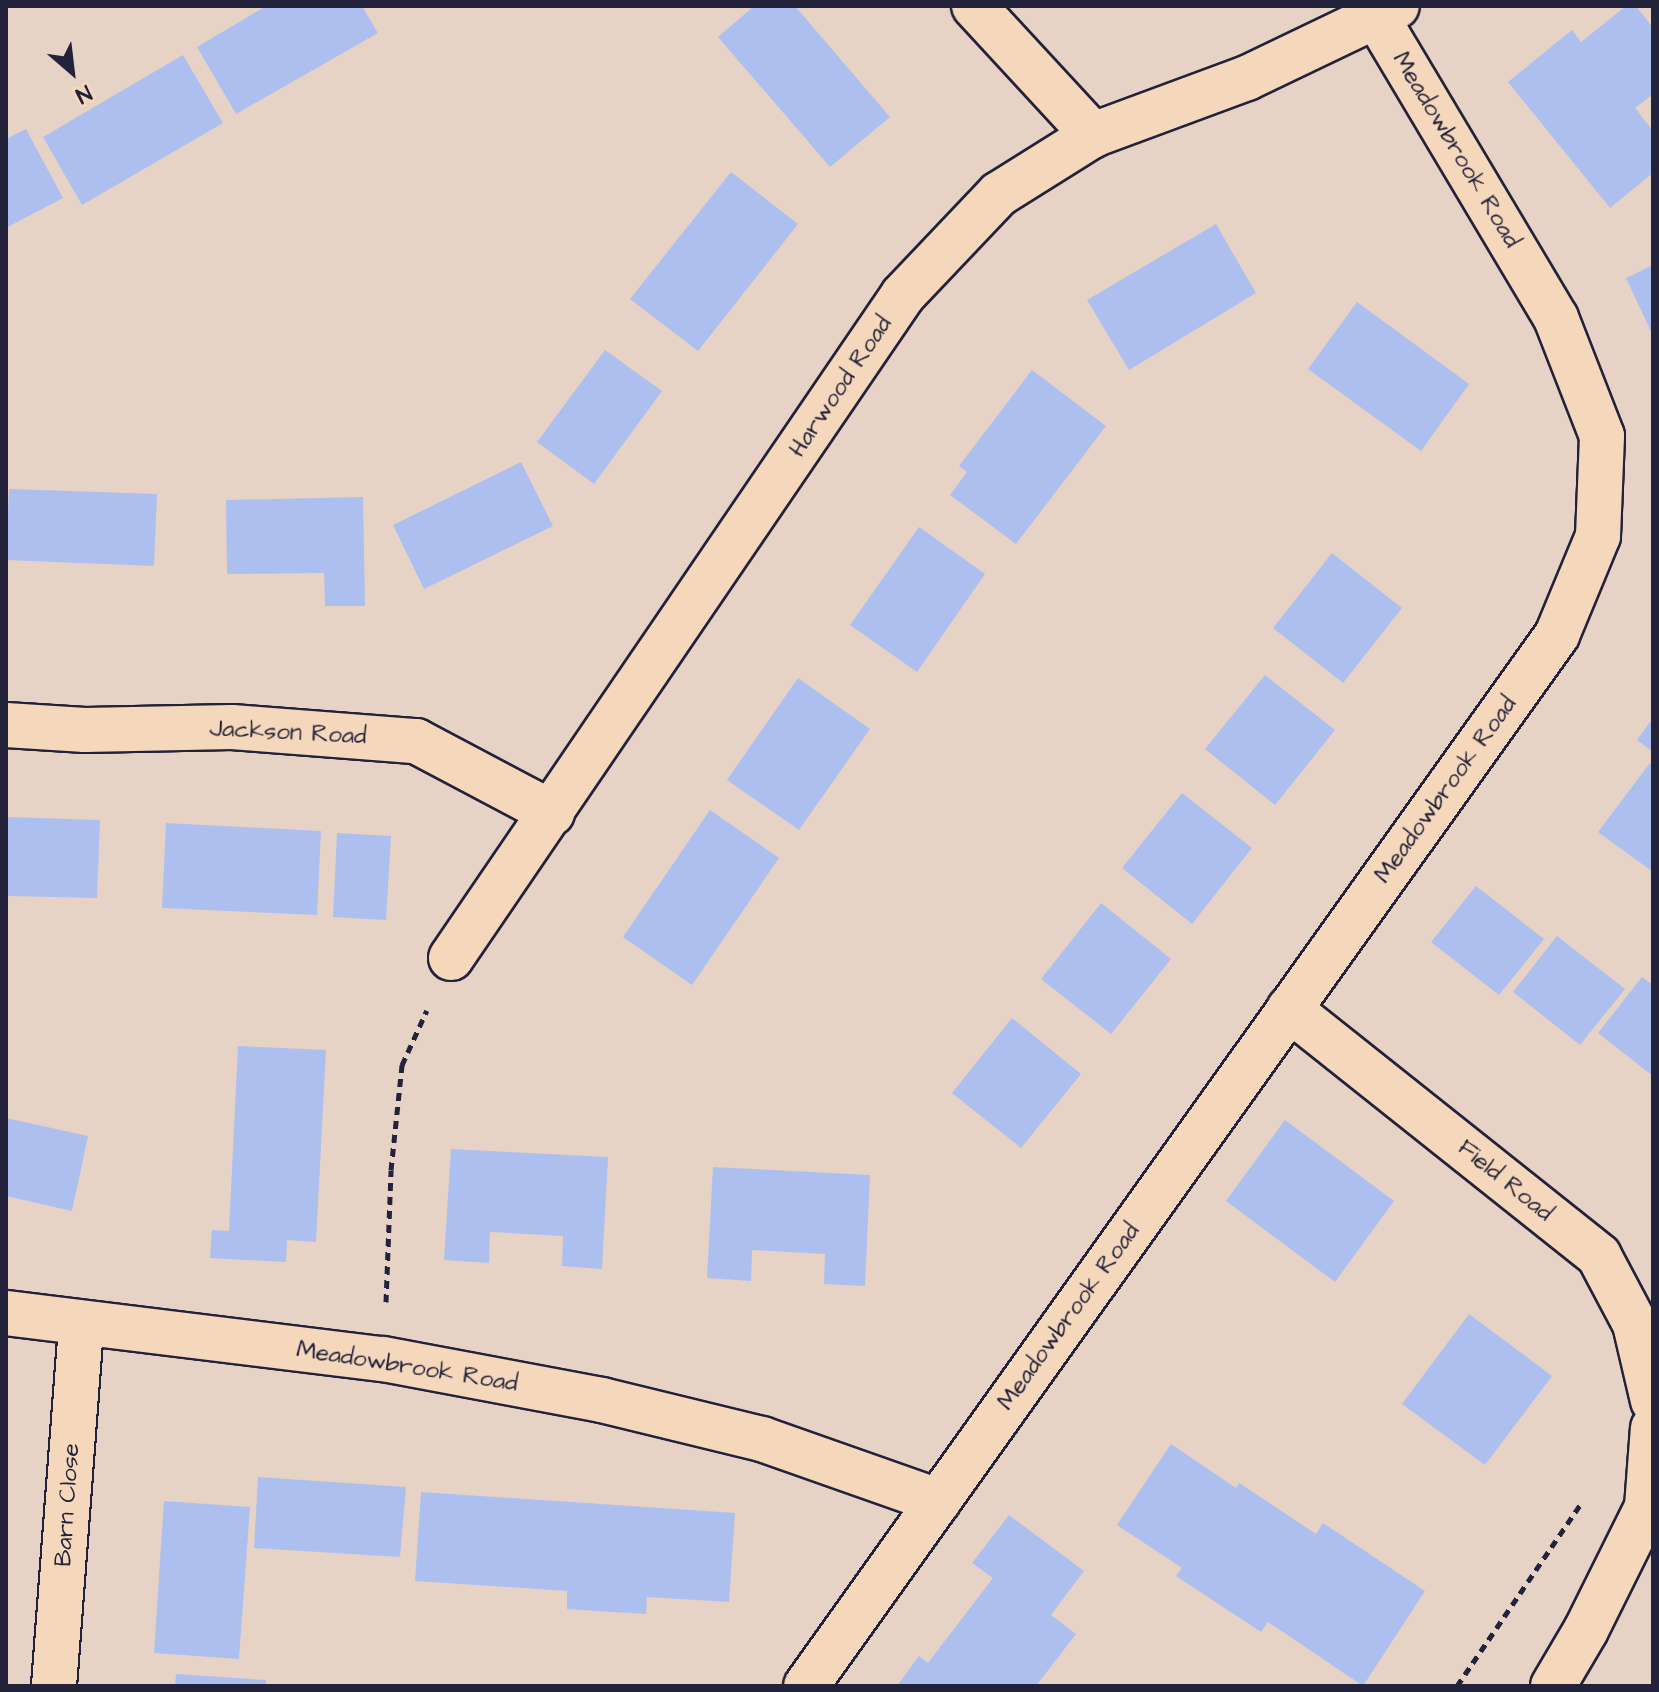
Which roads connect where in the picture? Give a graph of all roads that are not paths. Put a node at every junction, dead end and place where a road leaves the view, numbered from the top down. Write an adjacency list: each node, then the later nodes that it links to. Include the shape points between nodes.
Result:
1 (974, 6): 3 (street)
2 (1387, 12): 3 (street, Harwood Road, via 1247,78); 7 (street, Meadowbrook Road, via 1556,318 1602,436 1598,536 1557,635)
3 (1093, 135): 5 (street, Harwood Road, via 999,194 903,295)
4 (6, 725): 5 (street, Jackson Road, via 85,730 232,727 416,741)
5 (552, 813): 6 (street, Harwood Road)
6 (451, 958)
7 (1289, 1009): 10 (street, Field Road, via 1599,1256 1635,1324); 12 (street, Meadowbrook Road)
8 (6, 1313): 9 (street, Meadowbrook Road)
9 (81, 1324): 12 (street, Meadowbrook Road, via 383,1359 602,1400 762,1439); 13 (street, Barn Close)
10 (1653, 1401)
11 (1653, 1428): 15 (street, via 1647,1507)
12 (938, 1501): 14 (street, Meadowbrook Road)
13 (54, 1686)
14 (806, 1686)
15 (1553, 1686)

